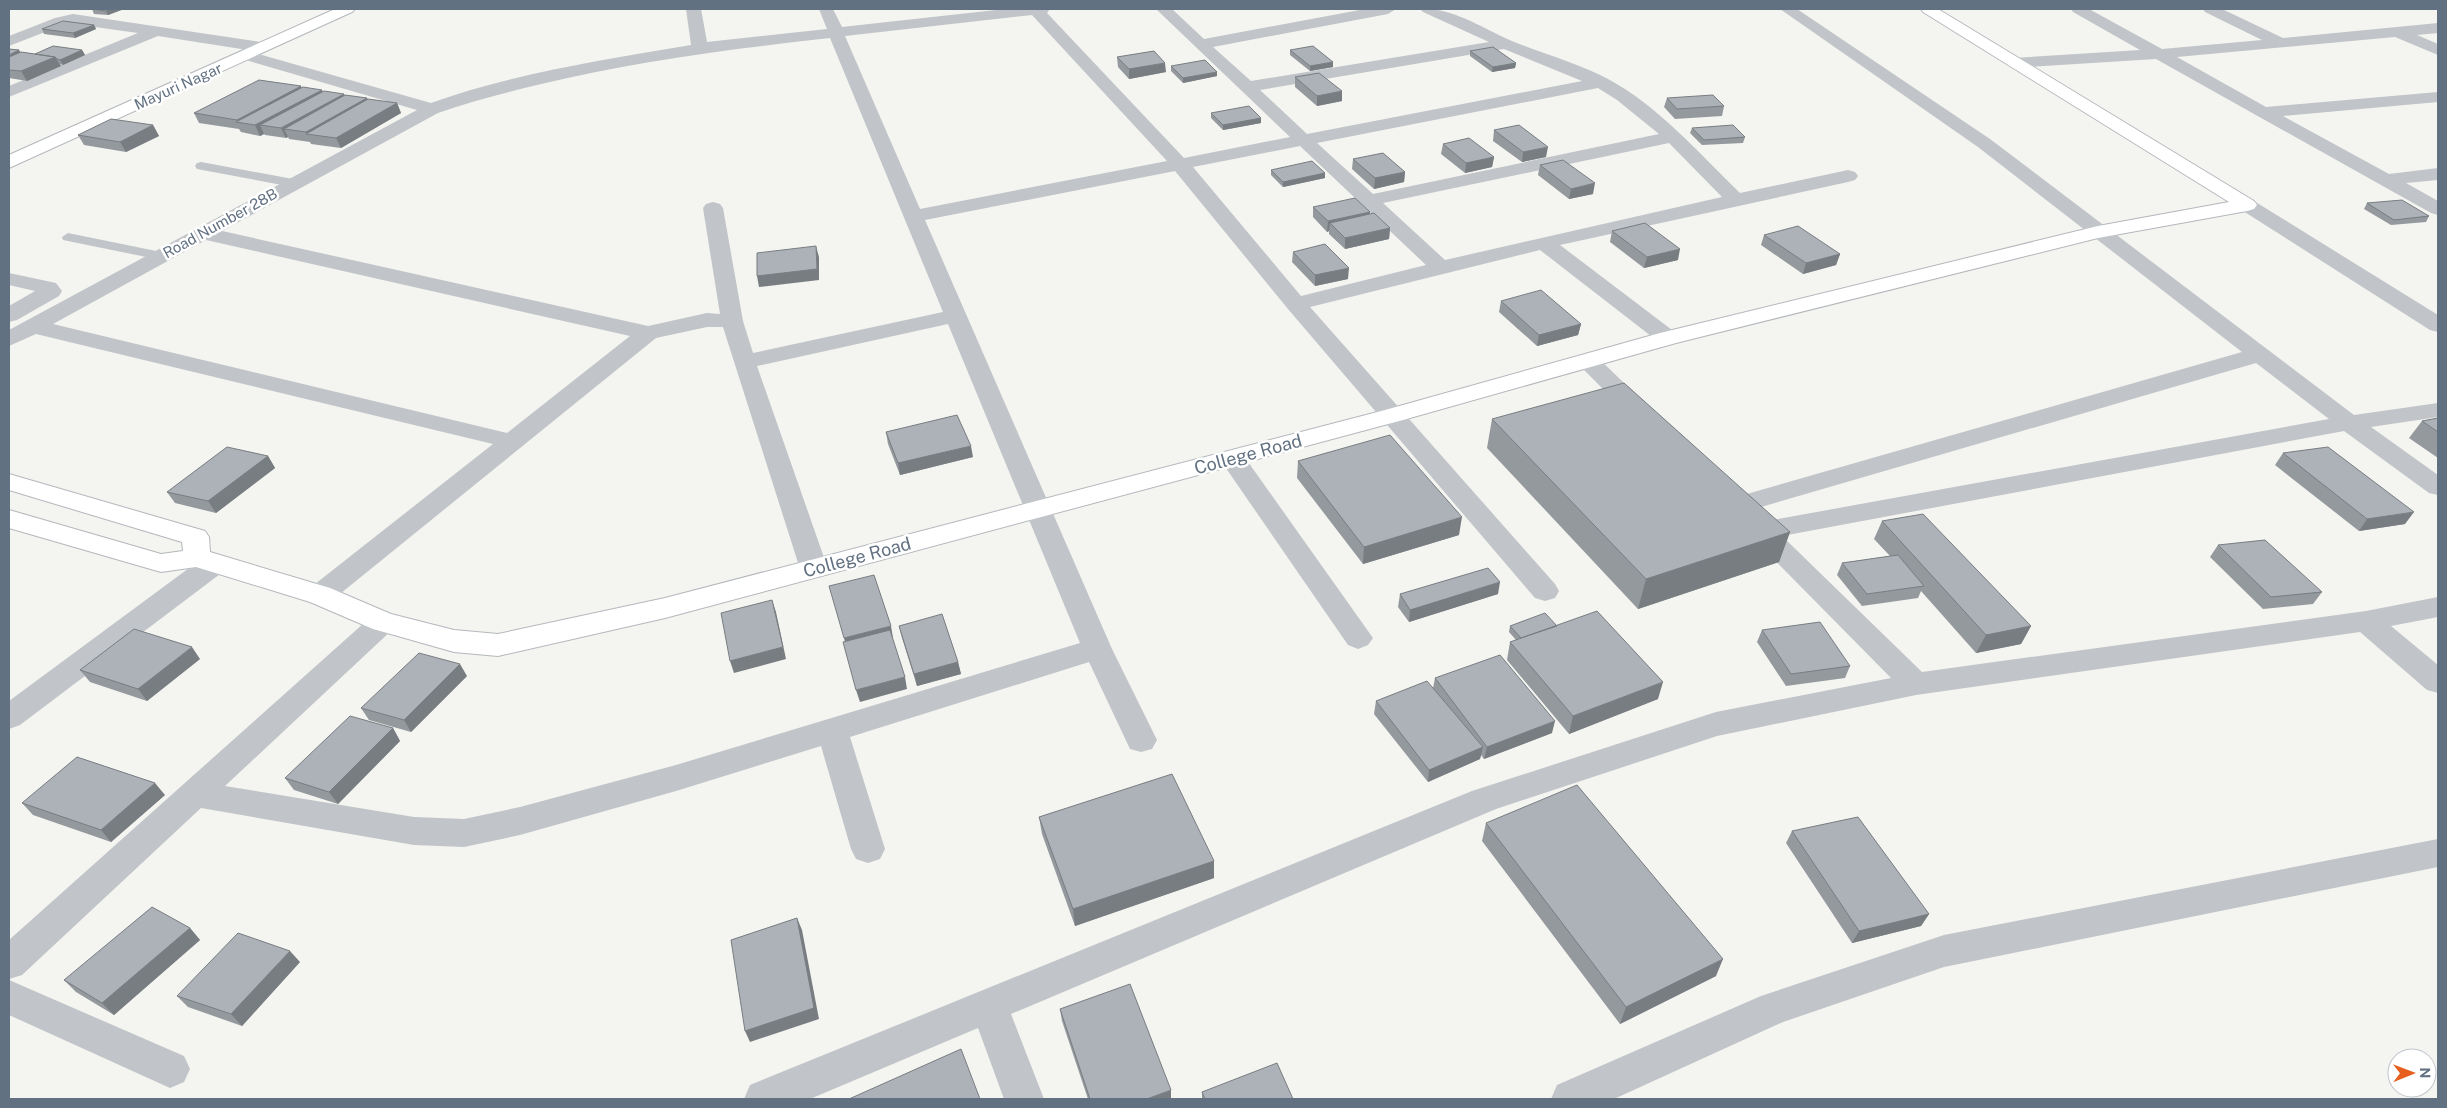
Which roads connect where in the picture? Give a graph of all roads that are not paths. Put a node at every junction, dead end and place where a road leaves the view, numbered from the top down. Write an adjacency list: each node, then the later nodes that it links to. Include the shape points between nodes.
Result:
1 (347, 9): 20 (street, Mayuri Nagar)
2 (694, 9): 21 (street)
3 (826, 9): 15 (street)
4 (1038, 9): 15 (street, Road Number 28B); 35 (street)
5 (1163, 9): 18 (street)
6 (1388, 9): 18 (street)
7 (1428, 9): 19 (street)
8 (1787, 9): 47 (street, via 1984,143)
9 (1928, 9): 25 (street)
10 (2078, 9): 23 (street)
11 (2210, 9): 17 (street)
12 (2438, 28): 14 (street)
13 (159, 31): 16 (street, via 73,20); 20 (street); 28 (street)
14 (2396, 31): 17 (street); 22 (street)
15 (836, 32): 21 (street, Road Number 28B); 46 (street)
16 (9, 41)
17 (2281, 42): 23 (street)
18 (1201, 44): 27 (street)
19 (1506, 44): 26 (street); 27 (street)
20 (261, 47): 24 (street, Mayuri Nagar)
21 (700, 48): 30 (street, Road Number 28B, via 598,65 471,96)
22 (2438, 50)
23 (2159, 54): 25 (street); 31 (street)
24 (244, 56): 30 (street); 34 (street, Mayuri Nagar)
25 (2014, 63): 43 (street)
26 (1601, 82): 32 (street); 33 (street)
27 (1248, 87): 33 (street)
28 (9, 92)
29 (2438, 97): 31 (street)
30 (432, 109): 40 (street, Road Number 28B)
31 (2264, 112): 39 (street)
32 (1673, 137): 41 (street); 42 (street)
33 (1304, 140): 35 (street); 42 (street)
34 (9, 162)
35 (1180, 164): 46 (street); 54 (street)
36 (200, 166): 40 (lane)
37 (2438, 174): 39 (street)
38 (1848, 176): 41 (street)
39 (2385, 180): 45 (street)
40 (293, 183): 48 (street, Road Number 28B)
41 (1736, 199): 50 (street)
42 (1370, 200): 52 (street)
43 (2247, 205): 47 (street, College Road); 58 (street)
44 (713, 208): 57 (street)
45 (2438, 209)
46 (913, 216): 56 (street)
47 (2098, 232): 61 (street, College Road); 63 (street)
48 (202, 233): 51 (street, Road Number 28B); 60 (street)
49 (68, 237): 51 (lane)
50 (1544, 244): 52 (street); 61 (street)
51 (160, 256): 59 (street, Road Number 28B)
52 (1440, 267): 54 (street)
53 (9, 278): 55 (street, via 51,291)
54 (1296, 304): 67 (street)
55 (9, 315)
56 (956, 316): 64 (street); 76 (street)
57 (732, 321): 60 (street, via 707,320); 64 (street)
58 (2438, 325)
59 (32, 326): 62 (street, Road Number 28B); 70 (street)
60 (648, 333): 70 (street)
61 (1668, 338): 65 (street, College Road)
62 (9, 339)
63 (2260, 354): 68 (street); 75 (street)
64 (744, 362): 80 (street)
65 (1588, 362): 67 (street, College Road); 69 (street)
66 (2438, 410): 68 (street)
67 (1394, 415): 71 (street, College Road); 81 (street)
68 (2349, 423): 74 (street); 78 (street)
69 (1658, 430)
70 (511, 441): 82 (street)
71 (1232, 458): 76 (street, College Road); 86 (street)
72 (9, 482): 79 (street, via 195,537)
73 (1714, 485): 75 (street)
74 (2438, 487)
75 (1735, 506): 78 (street)
76 (1038, 510): 80 (street, College Road); 87 (street)
77 (9, 519): 79 (street, via 161,563)
78 (1761, 531): 89 (street)
79 (206, 561): 82 (street, College Road); 90 (street)
80 (814, 569): 84 (street, College Road, via 665,608 498,645 454,641)
81 (1546, 591)
82 (320, 595): 84 (street, College Road)
83 (2438, 607): 85 (street)
84 (384, 622): 93 (street)
85 (2366, 622): 88 (street); 89 (street)
86 (1358, 638)
87 (1097, 649): 91 (street); 92 (street)
88 (2438, 682)
89 (1916, 684): 98 (street, via 1716,724 1484,800)
90 (9, 717)
91 (832, 731): 93 (street, via 676,778 464,833 414,831); 94 (street)
92 (1140, 740)
93 (195, 794): 96 (street)
94 (868, 849)
95 (2438, 853): 102 (street, via 1944,951 1774,1008)
96 (9, 962)
97 (9, 997): 99 (street)
98 (989, 1005): 100 (street); 101 (street)
99 (170, 1069)
100 (764, 1099)
101 (1024, 1099)
102 (1571, 1099)

